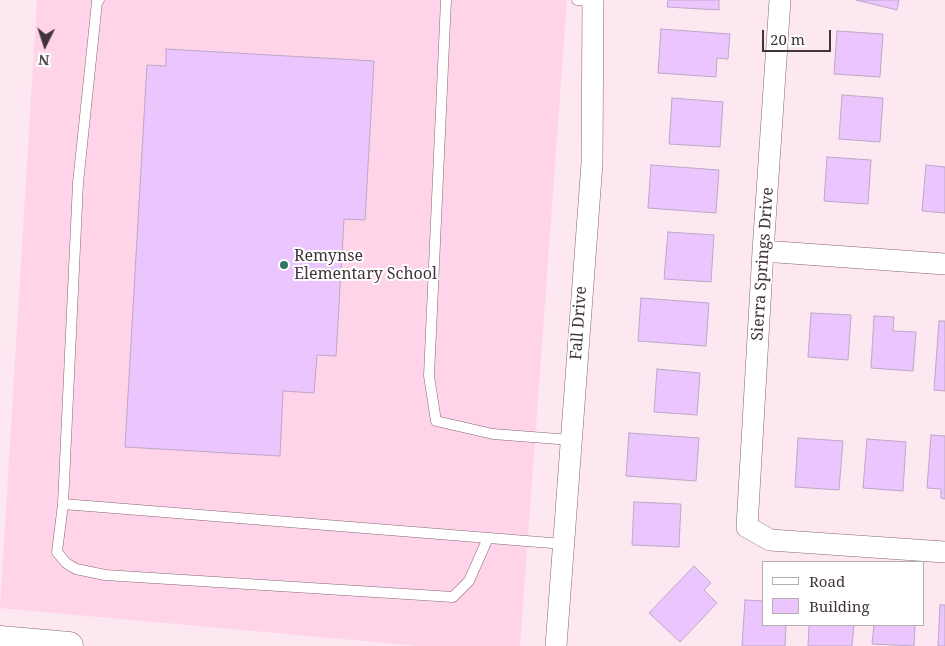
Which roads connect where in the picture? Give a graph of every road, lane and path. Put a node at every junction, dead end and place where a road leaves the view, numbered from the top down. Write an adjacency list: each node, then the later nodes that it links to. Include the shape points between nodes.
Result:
1 (99, 0): 8 (lane, via 78,183)
2 (446, 0): 7 (lane, via 429,376 436,421 493,434)
3 (587, 0): 7 (street, Fall Drive, via 592,163)
4 (780, 0): 5 (street, Sierra Springs Drive)
5 (763, 251): 6 (street); 11 (street, Sierra Springs Drive, via 747,527 770,540)
6 (945, 264)
7 (571, 440): 10 (street, Fall Drive)
8 (63, 504): 9 (lane); 9 (lane, via 58,552 76,569 105,574 453,597 469,581)
9 (488, 538): 10 (lane)
10 (564, 544): 14 (street, Fall Drive)
11 (945, 552)
12 (0, 640): 13 (main road)
13 (69, 646)
14 (556, 646)

